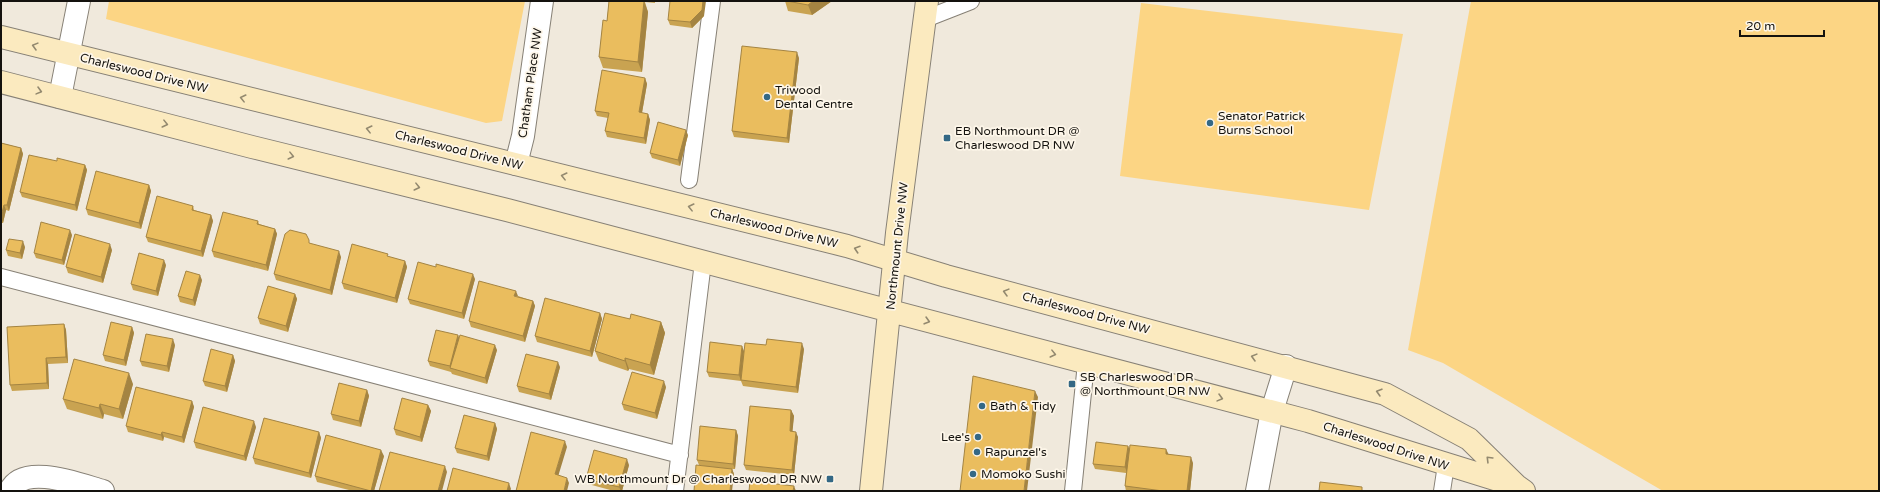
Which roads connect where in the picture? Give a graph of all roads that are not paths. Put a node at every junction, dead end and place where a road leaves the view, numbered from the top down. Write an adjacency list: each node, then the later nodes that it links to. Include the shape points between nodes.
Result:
1 (79, 1): 7 (street)
2 (542, 1): 10 (street, Chatham Place NW, via 523,136)
3 (712, 1): 11 (lane)
4 (971, 1): 5 (lane)
5 (926, 10): 12 (street, Northmount Drive NW)
6 (1, 37): 7 (street, Charleswood Drive NW, one-way to 6)
7 (68, 55): 9 (street); 10 (street, Charleswood Drive NW, one-way to 7)
8 (1, 82): 9 (street, Charleswood Drive NW, one-way to 9)
9 (60, 97): 13 (street, Charleswood Drive NW, one-way to 13)
10 (516, 164): 12 (street, Charleswood Drive NW, one-way to 10, via 847,246)
11 (689, 180)
12 (895, 261): 15 (street, Northmount Drive NW); 17 (street, Charleswood Drive NW, one-way to 12)
13 (703, 262): 15 (street, Charleswood Drive NW); 19 (lane)
14 (1, 277): 19 (lane)
15 (890, 311): 16 (street, Charleswood Drive NW, one-way to 16); 25 (street, Northmount Drive NW)
16 (1086, 363): 18 (street, Charleswood Drive NW, one-way to 18); 26 (lane)
17 (1286, 366): 18 (street); 21 (street, Charleswood Drive NW, one-way to 17, via 1469,439 1385,394)
18 (1272, 411): 20 (street, Charleswood Drive NW); 27 (street)
19 (680, 455): 24 (lane)
20 (1446, 465): 21 (street, Charleswood Drive NW); 28 (lane)
21 (1520, 489)
22 (10, 491): 23 (street, via 21,479 35,476 54,478)
23 (103, 491)
24 (675, 491)
25 (871, 491)
26 (1073, 491)
27 (1257, 491)
28 (1442, 491)

